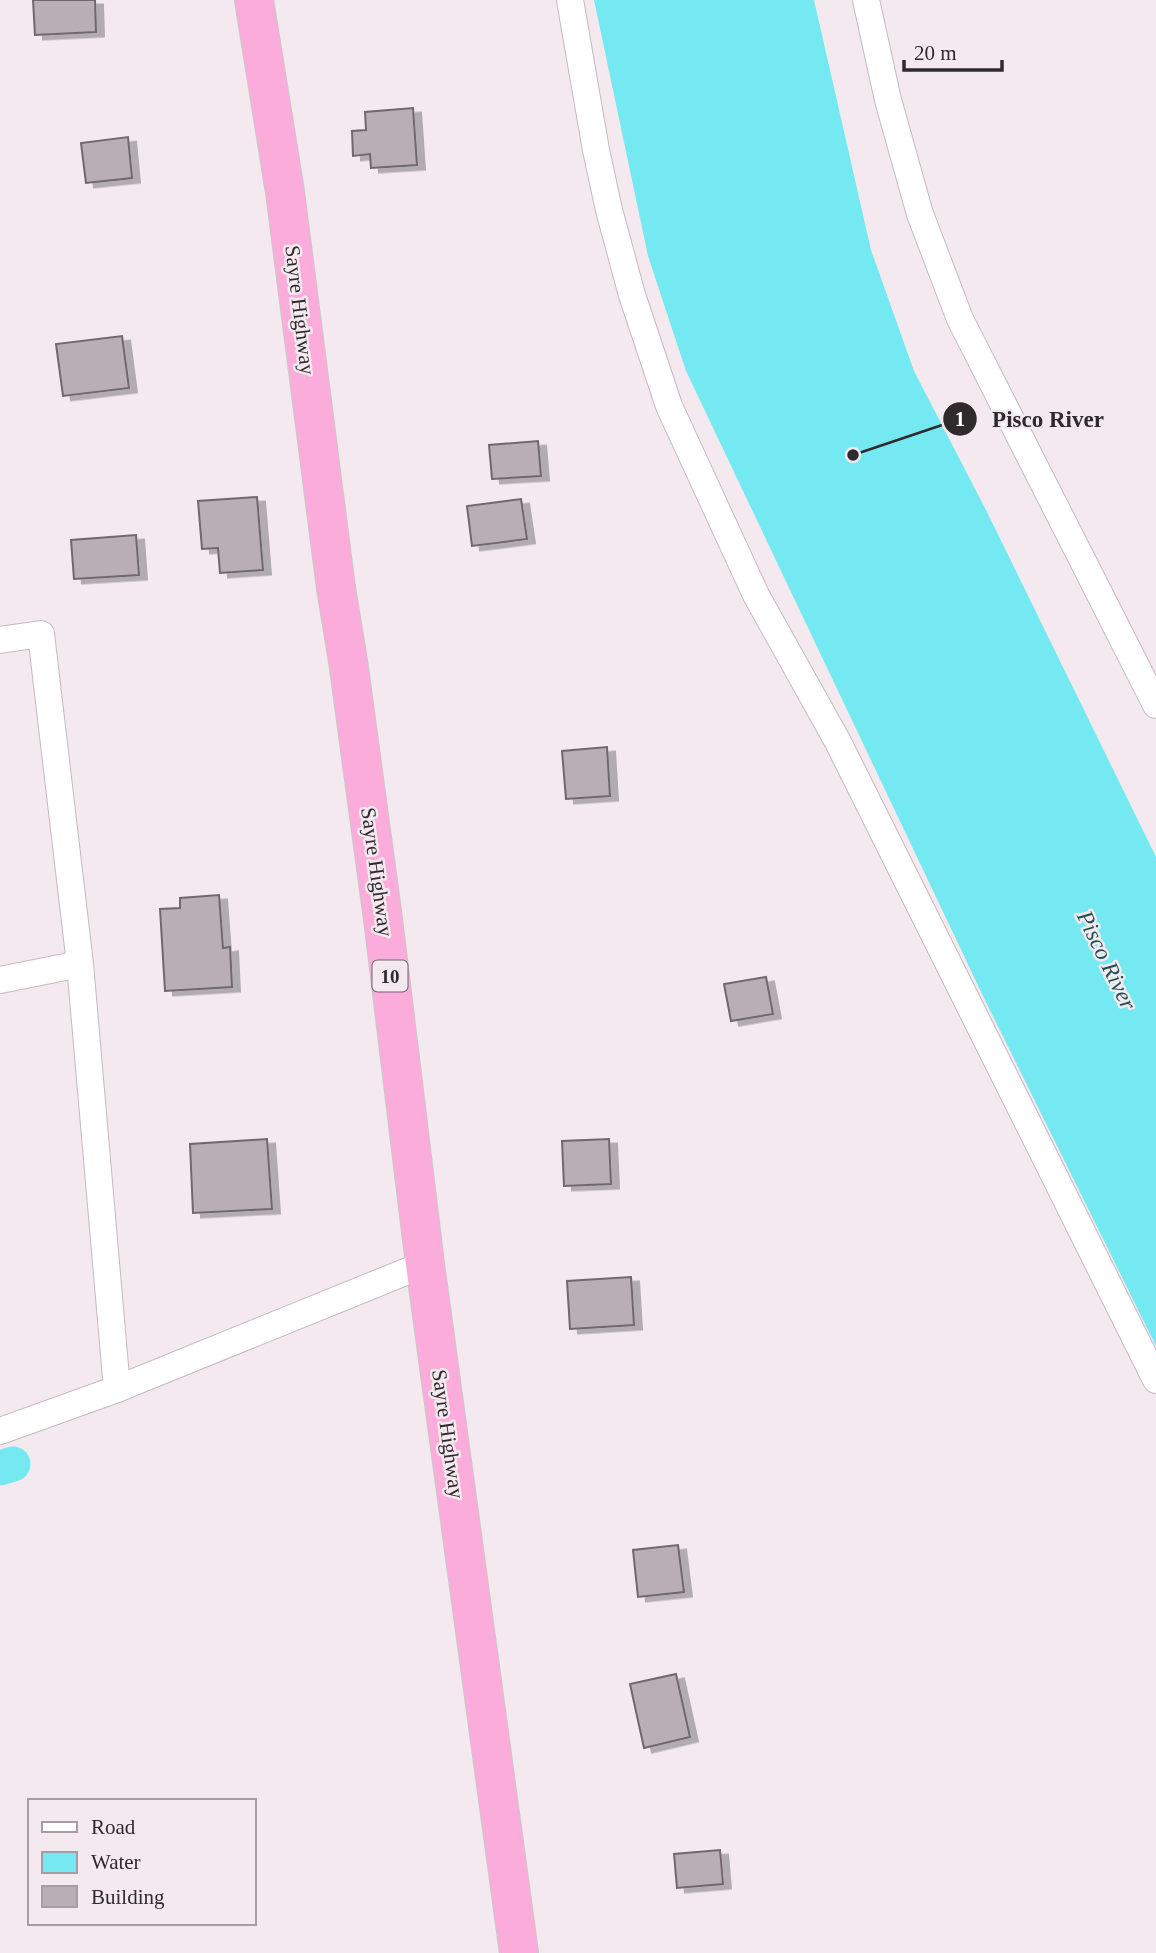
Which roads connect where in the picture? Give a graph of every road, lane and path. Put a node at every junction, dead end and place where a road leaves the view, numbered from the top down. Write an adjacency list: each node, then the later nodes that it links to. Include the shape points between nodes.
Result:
1 (254, 0): 8 (highway, Sayre Highway / 10, via 285,192)
2 (570, 0): 9 (street, via 609,210 669,406 756,595 838,742)
3 (866, 0): 5 (street, via 920,214 960,318)
4 (0, 640): 6 (street, via 41,634)
5 (1156, 705)
6 (79, 964): 7 (street); 10 (street)
7 (0, 980)
8 (425, 1264): 10 (street); 12 (highway, Sayre Highway / 10)
9 (1156, 1380)
10 (117, 1389): 11 (street)
11 (0, 1430)
12 (519, 1953)

